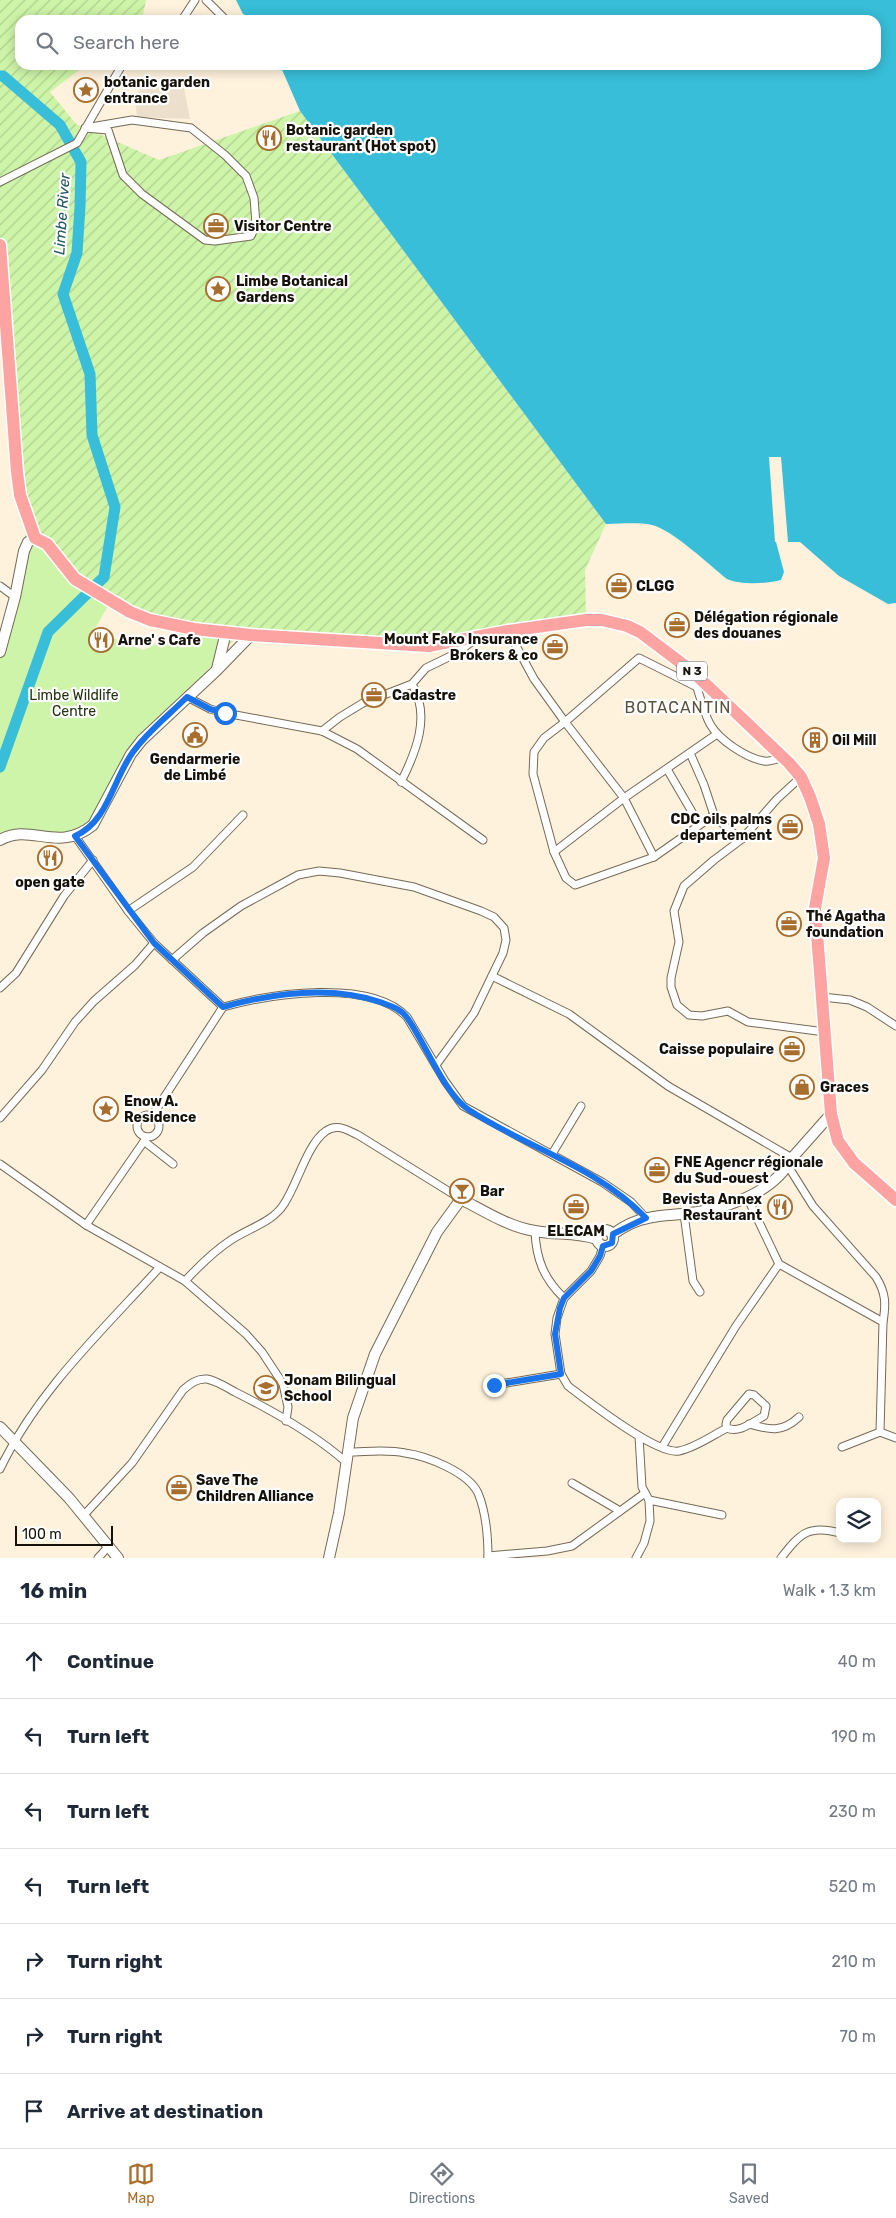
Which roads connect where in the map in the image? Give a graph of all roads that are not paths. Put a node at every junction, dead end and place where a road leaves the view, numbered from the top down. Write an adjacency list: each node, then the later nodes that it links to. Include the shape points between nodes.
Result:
1 (195, 0): 3 (street)
2 (206, 0): 4 (street)
3 (185, 15)
4 (221, 15)
5 (119, 70): 6 (street)
6 (85, 128): 6 (street, via 132,120 191,128 246,176 255,206 256,224 251,236 205,240 142,194 124,175 108,130); 7 (street, via 77,143)
7 (0, 182)
8 (0, 252): 9 (highway)
9 (3, 334): 10 (highway, via 20,495)
10 (35, 538): 12 (street, via 26,545); 14 (highway, N 3, via 47,544 76,579 130,612 150,620)
11 (0, 586): 12 (street)
12 (15, 597): 17 (street)
13 (508, 631): 16 (highway, N 3); 19 (highway, N 3, via 602,620 640,632); 23 (street, via 534,679)
14 (226, 632): 15 (highway, N 3); 18 (street)
15 (251, 635): 16 (highway, N 3, via 428,646); 18 (street)
16 (476, 639): 20 (street, via 457,653 426,668)
17 (0, 652)
18 (217, 670): 22 (street)
19 (693, 672): 21 (street); 27 (highway, N 3)
20 (412, 684): 24 (street, via 363,703); 30 (street, via 422,705 421,723 414,754)
21 (697, 687): 23 (street, via 639,658); 25 (street, via 710,724)
22 (187, 697): 24 (street, via 225,713); 35 (street, via 142,740 131,754 93,825)
23 (565, 722): 31 (street); 39 (street, via 544,738 534,752 533,774)
24 (322, 731): 30 (street, via 357,749)
25 (717, 734): 26 (street); 27 (street, via 759,759 769,761)
26 (690, 753): 28 (street); 33 (street)
27 (783, 757): 29 (highway, N 3)
28 (667, 769): 31 (street); 34 (street)
29 (801, 777): 36 (street); 47 (highway, N 3, via 819,824 824,858 815,908)
30 (401, 782): 38 (street)
31 (624, 798): 39 (street); 40 (street)
32 (243, 815): 42 (street, via 193,867)
33 (714, 815): 34 (street); 36 (street)
34 (699, 824): 40 (street)
35 (75, 836): 37 (street, via 58,838 21,834); 41 (street)
36 (742, 839): 50 (street, via 684,886 679,895 674,911 679,942 671,978 673,999 682,1011 695,1016 728,1011 748,1022)
37 (0, 840)
38 (483, 840)
39 (554, 852): 40 (street, via 566,878 575,885)
40 (654, 858)
41 (93, 860): 42 (street); 46 (street, via 64,896 16,973)
42 (128, 911): 43 (street)
43 (154, 943): 44 (street); 55 (street, via 75,1022 42,1070)
44 (172, 960): 45 (street, via 241,906 298,875 319,871 414,887 494,917 504,928 506,940); 48 (street)
45 (492, 976): 51 (street, via 474,1013); 58 (street, via 569,1014 668,1086)
46 (0, 988)
47 (822, 998): 49 (street, via 850,1000); 50 (highway, N 3)
48 (223, 1007): 51 (street, via 270,996 334,992 370,998 401,1011); 54 (street)
49 (896, 1026)
50 (826, 1032): 53 (highway, N 3)
51 (436, 1065): 57 (street, via 463,1106)
52 (581, 1106): 57 (street)
53 (831, 1114): 58 (street); 63 (highway, N 3, via 838,1141 854,1163)
54 (152, 1116): 56 (street, via 157,1120 158,1130); 56 (street, via 142,1117 137,1125 138,1132)
55 (0, 1118)
56 (146, 1140): 60 (street); 66 (street)
57 (552, 1154): 65 (street, via 614,1190)
58 (790, 1162): 61 (street, via 766,1186); 74 (street, via 813,1206 884,1290)
59 (0, 1164): 66 (street)
60 (173, 1164)
61 (747, 1197): 64 (street, via 720,1207); 69 (street)
62 (461, 1199): 67 (street, via 513,1225); 71 (street, via 358,1135 341,1127 329,1129 318,1137 275,1216 231,1240); 88 (street, via 437,1232 375,1354 352,1418)
63 (896, 1200)
64 (684, 1214): 65 (street); 72 (street, via 693,1281)
65 (646, 1218): 68 (street, via 613,1234 604,1229 598,1232)
66 (86, 1225): 70 (street)
67 (535, 1231): 68 (street, via 571,1233); 73 (street, via 543,1273)
68 (600, 1242): 73 (street, via 600,1256 591,1271)
69 (779, 1264): 74 (street); 87 (street, via 736,1326)
70 (160, 1267): 71 (street); 85 (street, via 53,1386)
71 (185, 1281): 78 (street, via 228,1317 262,1352 283,1384 288,1407)
72 (700, 1292)
73 (564, 1298): 75 (street, via 556,1324)
74 (883, 1322): 82 (street)
75 (561, 1374): 76 (street); 83 (street, via 568,1386)
76 (494, 1385)
77 (799, 1417): 79 (street, via 780,1429)
78 (286, 1421): 88 (street); 94 (street, via 216,1382 206,1379 194,1381 183,1390 119,1478)
79 (749, 1424): 81 (street, via 738,1430); 81 (street, via 764,1416 766,1406 749,1394 727,1420)
80 (0, 1427): 85 (street)
81 (727, 1428): 87 (street, via 678,1452)
82 (880, 1432): 84 (street); 86 (street)
83 (639, 1436): 87 (street); 91 (street)
84 (896, 1438)
85 (14, 1441): 89 (street); 94 (street)
86 (842, 1447)
87 (662, 1448)
88 (347, 1457): 98 (street, via 405,1452 432,1460 464,1477 477,1492 486,1526); 101 (street)
89 (0, 1469)
90 (572, 1483): 93 (street)
91 (645, 1493): 92 (street); 93 (street)
92 (649, 1500): 95 (street); 102 (street, via 650,1521)
93 (620, 1511): 98 (street, via 572,1546)
94 (84, 1515): 97 (street)
95 (722, 1515)
96 (836, 1532): 103 (street, via 814,1529 806,1532)
97 (108, 1547): 99 (street); 100 (street)
98 (488, 1557)
99 (98, 1558)
100 (118, 1558)
101 (329, 1558)
102 (636, 1558)
103 (781, 1558)

